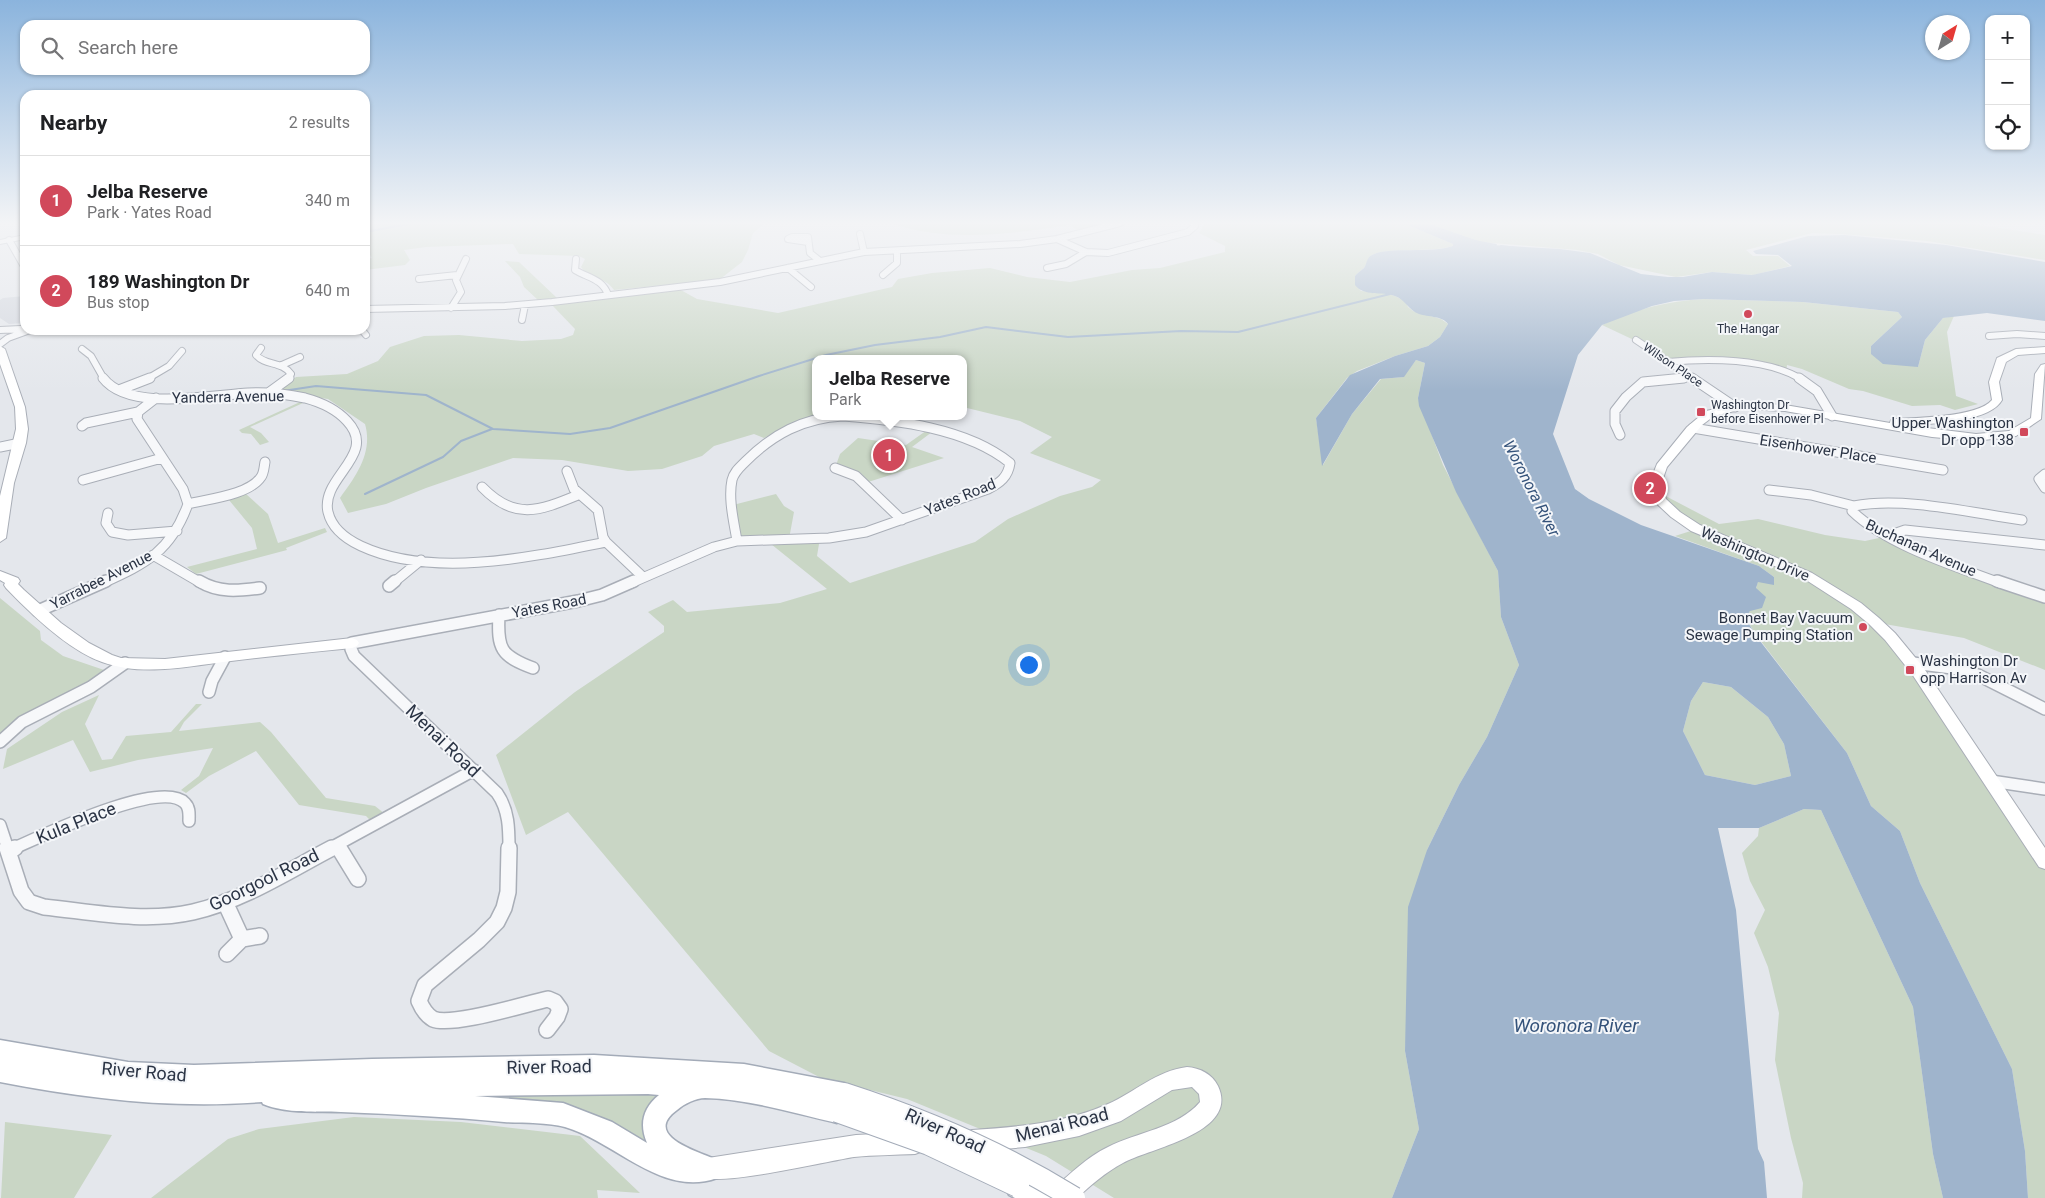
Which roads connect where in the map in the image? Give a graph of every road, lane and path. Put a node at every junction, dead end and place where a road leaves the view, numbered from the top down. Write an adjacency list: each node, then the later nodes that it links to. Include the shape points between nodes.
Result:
1 (456, 279): 8 (street, via 461,292)
2 (594, 279): 6 (street, via 606,285)
3 (735, 279): 6 (street)
4 (801, 279): 5 (street)
5 (811, 287)
6 (608, 295): 7 (street)
7 (525, 305): 8 (street); 10 (street)
8 (451, 308): 9 (street)
9 (370, 309)
10 (522, 320)
11 (0, 330): 12 (street)
12 (20, 330)
13 (20, 332): 15 (street)
14 (20, 333): 19 (street)
15 (0, 336)
16 (1989, 336): 17 (street)
17 (2045, 336)
18 (1636, 340): 26 (street, Wilson Place)
19 (0, 344)
20 (261, 348): 28 (street, via 256,355 260,360)
21 (0, 349): 33 (street)
22 (82, 349): 31 (street, via 90,352 111,386)
23 (2045, 350): 41 (street, via 2016,352 2001,360 1994,382 1997,400 1989,409)
24 (182, 351): 31 (street, via 163,371)
25 (300, 357): 28 (street)
26 (1668, 362): 30 (street, Wilson Place); 37 (street, via 1692,359 1734,362 1786,373 1809,384 1823,397)
27 (0, 364): 33 (street)
28 (282, 365): 32 (street, via 291,374)
29 (2045, 367): 44 (street, Washington Drive, via 2040,374 2036,419 2028,427 1988,437)
30 (1690, 377): 35 (street, Wilson Place); 45 (street, via 1643,382 1615,411 1614,424)
31 (119, 390): 34 (street, Yanderra Avenue, via 134,396)
32 (267, 394): 34 (street, Yanderra Avenue); 72 (street, Yanderra Avenue, via 323,404 344,417 354,430 356,448 327,498 333,527 359,547)
33 (16, 395): 46 (street, via 22,417)
34 (156, 398): 36 (street)
35 (1735, 407): 37 (street, Washington Drive, via 1771,407); 43 (street, Washington Drive, via 1706,415)
36 (138, 412): 42 (street); 48 (street, via 137,419)
37 (1832, 416): 40 (street, Washington Drive)
38 (812, 420): 68 (street, Yates Road, via 773,436 734,472 730,483)
39 (874, 420): 62 (street, Yates Road, via 933,428 983,444 1004,455 1010,463 1006,476 998,484)
40 (1864, 420): 41 (street); 44 (street, Washington Drive)
41 (1912, 421): 44 (street, via 1911,426)
42 (82, 426)
43 (1693, 428): 51 (street, Eisenhower Place); 84 (street, Washington Drive, via 1661,466 1656,477 1656,491 1668,508 1697,529 1779,562 1836,592 1886,630)
44 (1922, 433)
45 (1620, 435)
46 (20, 443): 47 (street); 64 (street, via 8,482)
47 (0, 447)
48 (162, 458): 54 (street); 59 (street, via 183,489)
49 (265, 462): 59 (street, via 261,477 253,484)
50 (835, 468): 62 (street, via 856,476)
51 (1943, 470)
52 (567, 471): 58 (street, via 569,483)
53 (2045, 474): 56 (street, via 2039,479)
54 (83, 480)
55 (482, 488): 58 (street, via 509,508 529,510)
56 (2045, 488)
57 (1768, 490): 60 (street, via 1811,495)
58 (578, 495): 69 (street, via 598,510)
59 (188, 504): 65 (street, Yarrabee Avenue)
60 (1854, 506): 63 (street, Buchanan Avenue, via 1900,503); 66 (street, Buchanan Avenue, via 1852,511 1860,520)
61 (108, 513): 65 (street, via 106,523 112,532 128,535)
62 (902, 520): 68 (street, Yates Road, via 866,532 836,537)
63 (2022, 520)
64 (0, 526): 67 (street)
65 (177, 531): 71 (street, Yarrabee Avenue, via 168,544)
66 (1888, 536): 70 (street, via 1905,530); 78 (street, Buchanan Avenue, via 2002,584)
67 (0, 538)
68 (737, 541): 74 (street, Yates Road, via 695,554)
69 (606, 542): 72 (street, Yanderra Avenue, via 551,553 474,562); 74 (street)
70 (2045, 546)
71 (153, 555): 77 (street, via 211,588 235,591); 79 (street, Yarrabee Avenue)
72 (421, 560): 76 (street)
73 (0, 575): 75 (street, via 13,581)
74 (643, 577): 80 (street, Yates Road, via 578,602)
75 (6, 584): 79 (street)
76 (389, 586)
77 (260, 588)
78 (2045, 597)
79 (38, 611): 83 (street, via 94,653)
80 (499, 615): 81 (street, Yates Road); 85 (street, via 497,641 500,648 505,655)
81 (352, 642): 82 (street); 89 (street, Menai Road, via 354,656)
82 (225, 657): 83 (street, via 154,664); 86 (street)
83 (124, 663): 88 (street, via 92,687 22,722)
84 (1914, 663): 87 (street, via 1978,675); 90 (street, Washington Drive)
85 (533, 668)
86 (209, 692)
87 (2045, 709)
88 (0, 742)
89 (474, 770): 94 (street, Goorgool Road); 102 (street, Menai Road, via 501,798 507,813 510,836 506,900 497,922 425,985 419,1001 424,1012 436,1021 548,999 555,1001 560,1011 557,1020)
90 (1991, 781): 91 (street); 96 (street, Washington Drive)
91 (2045, 789)
92 (189, 821): 95 (street, Kula Place, via 190,809 184,802 165,797 104,809)
93 (0, 824): 95 (street, Goorgool Road)
94 (337, 845): 97 (street); 98 (street, Goorgool Road)
95 (8, 851): 98 (street, Goorgool Road, via 21,891 28,902 44,907 154,916 202,910)
96 (2045, 862)
97 (358, 879)
98 (225, 902): 100 (street)
99 (260, 936): 100 (street)
100 (242, 939): 101 (street)
101 (227, 954)
102 (547, 1030)
103 (0, 1051): 107 (main road, River Road, via 128,1073 194,1076 594,1066 744,1074)
104 (0, 1071): 106 (main road, River Road, via 82,1086 182,1094)
105 (707, 1086): 106 (main road, River Road, via 482,1084); 107 (main road, River Road); 108 (main road, via 670,1099 658,1112 654,1125 662,1146 680,1158)
106 (245, 1092): 108 (main road, via 296,1099 431,1104 563,1115 603,1130 659,1164 687,1172)
107 (841, 1103): 109 (main road, River Road, bridge, via 885,1126 945,1149); 111 (main road, River Road, bridge, via 897,1111 942,1128 1017,1164)
108 (708, 1169): 110 (street, Menai Road, via 856,1146 995,1140 1042,1133 1113,1113 1175,1079 1189,1076 1206,1084 1211,1101 1202,1117 1116,1154)
109 (1041, 1198)
110 (1060, 1198)
111 (1074, 1198)

